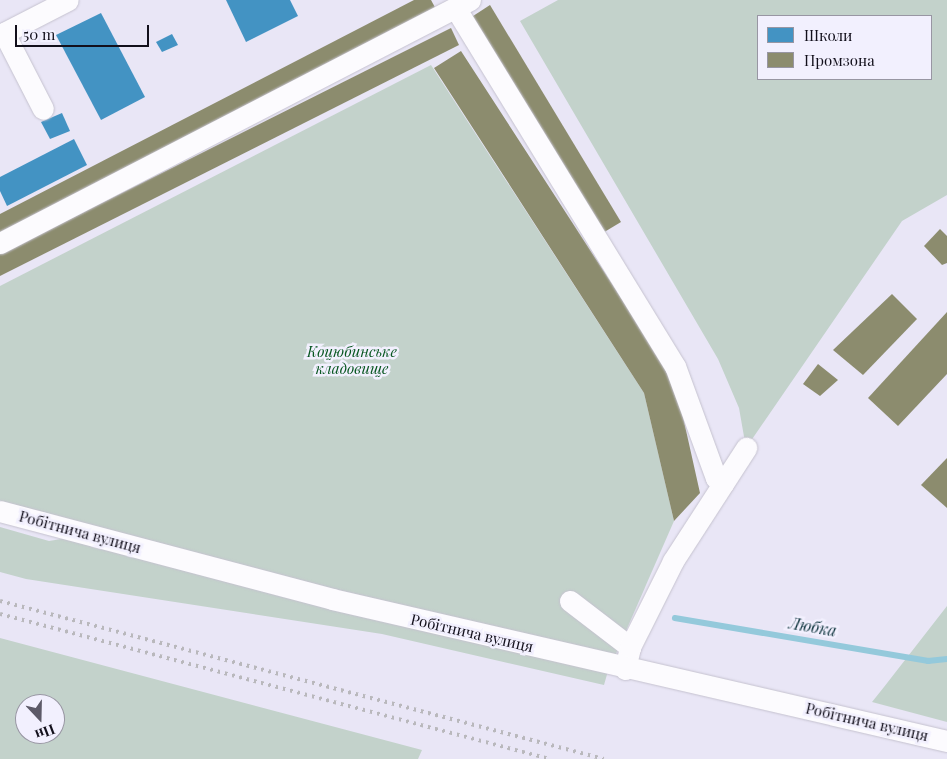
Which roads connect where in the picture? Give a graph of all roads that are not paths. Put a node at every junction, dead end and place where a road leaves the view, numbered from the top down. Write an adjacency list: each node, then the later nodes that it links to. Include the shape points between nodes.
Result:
1 (68, 0): 3 (street)
2 (463, 4): 5 (street); 7 (street, via 675,366 716,478)
3 (2, 34): 4 (street)
4 (43, 110)
5 (0, 243)
6 (746, 448): 7 (street)
7 (723, 483): 10 (street, via 673,561)
8 (0, 511): 11 (street, Робітнича вулиця, via 332,599)
9 (570, 601): 10 (street)
10 (630, 647): 11 (street)
11 (626, 669): 12 (street, Робітнича вулиця)
12 (947, 741)

